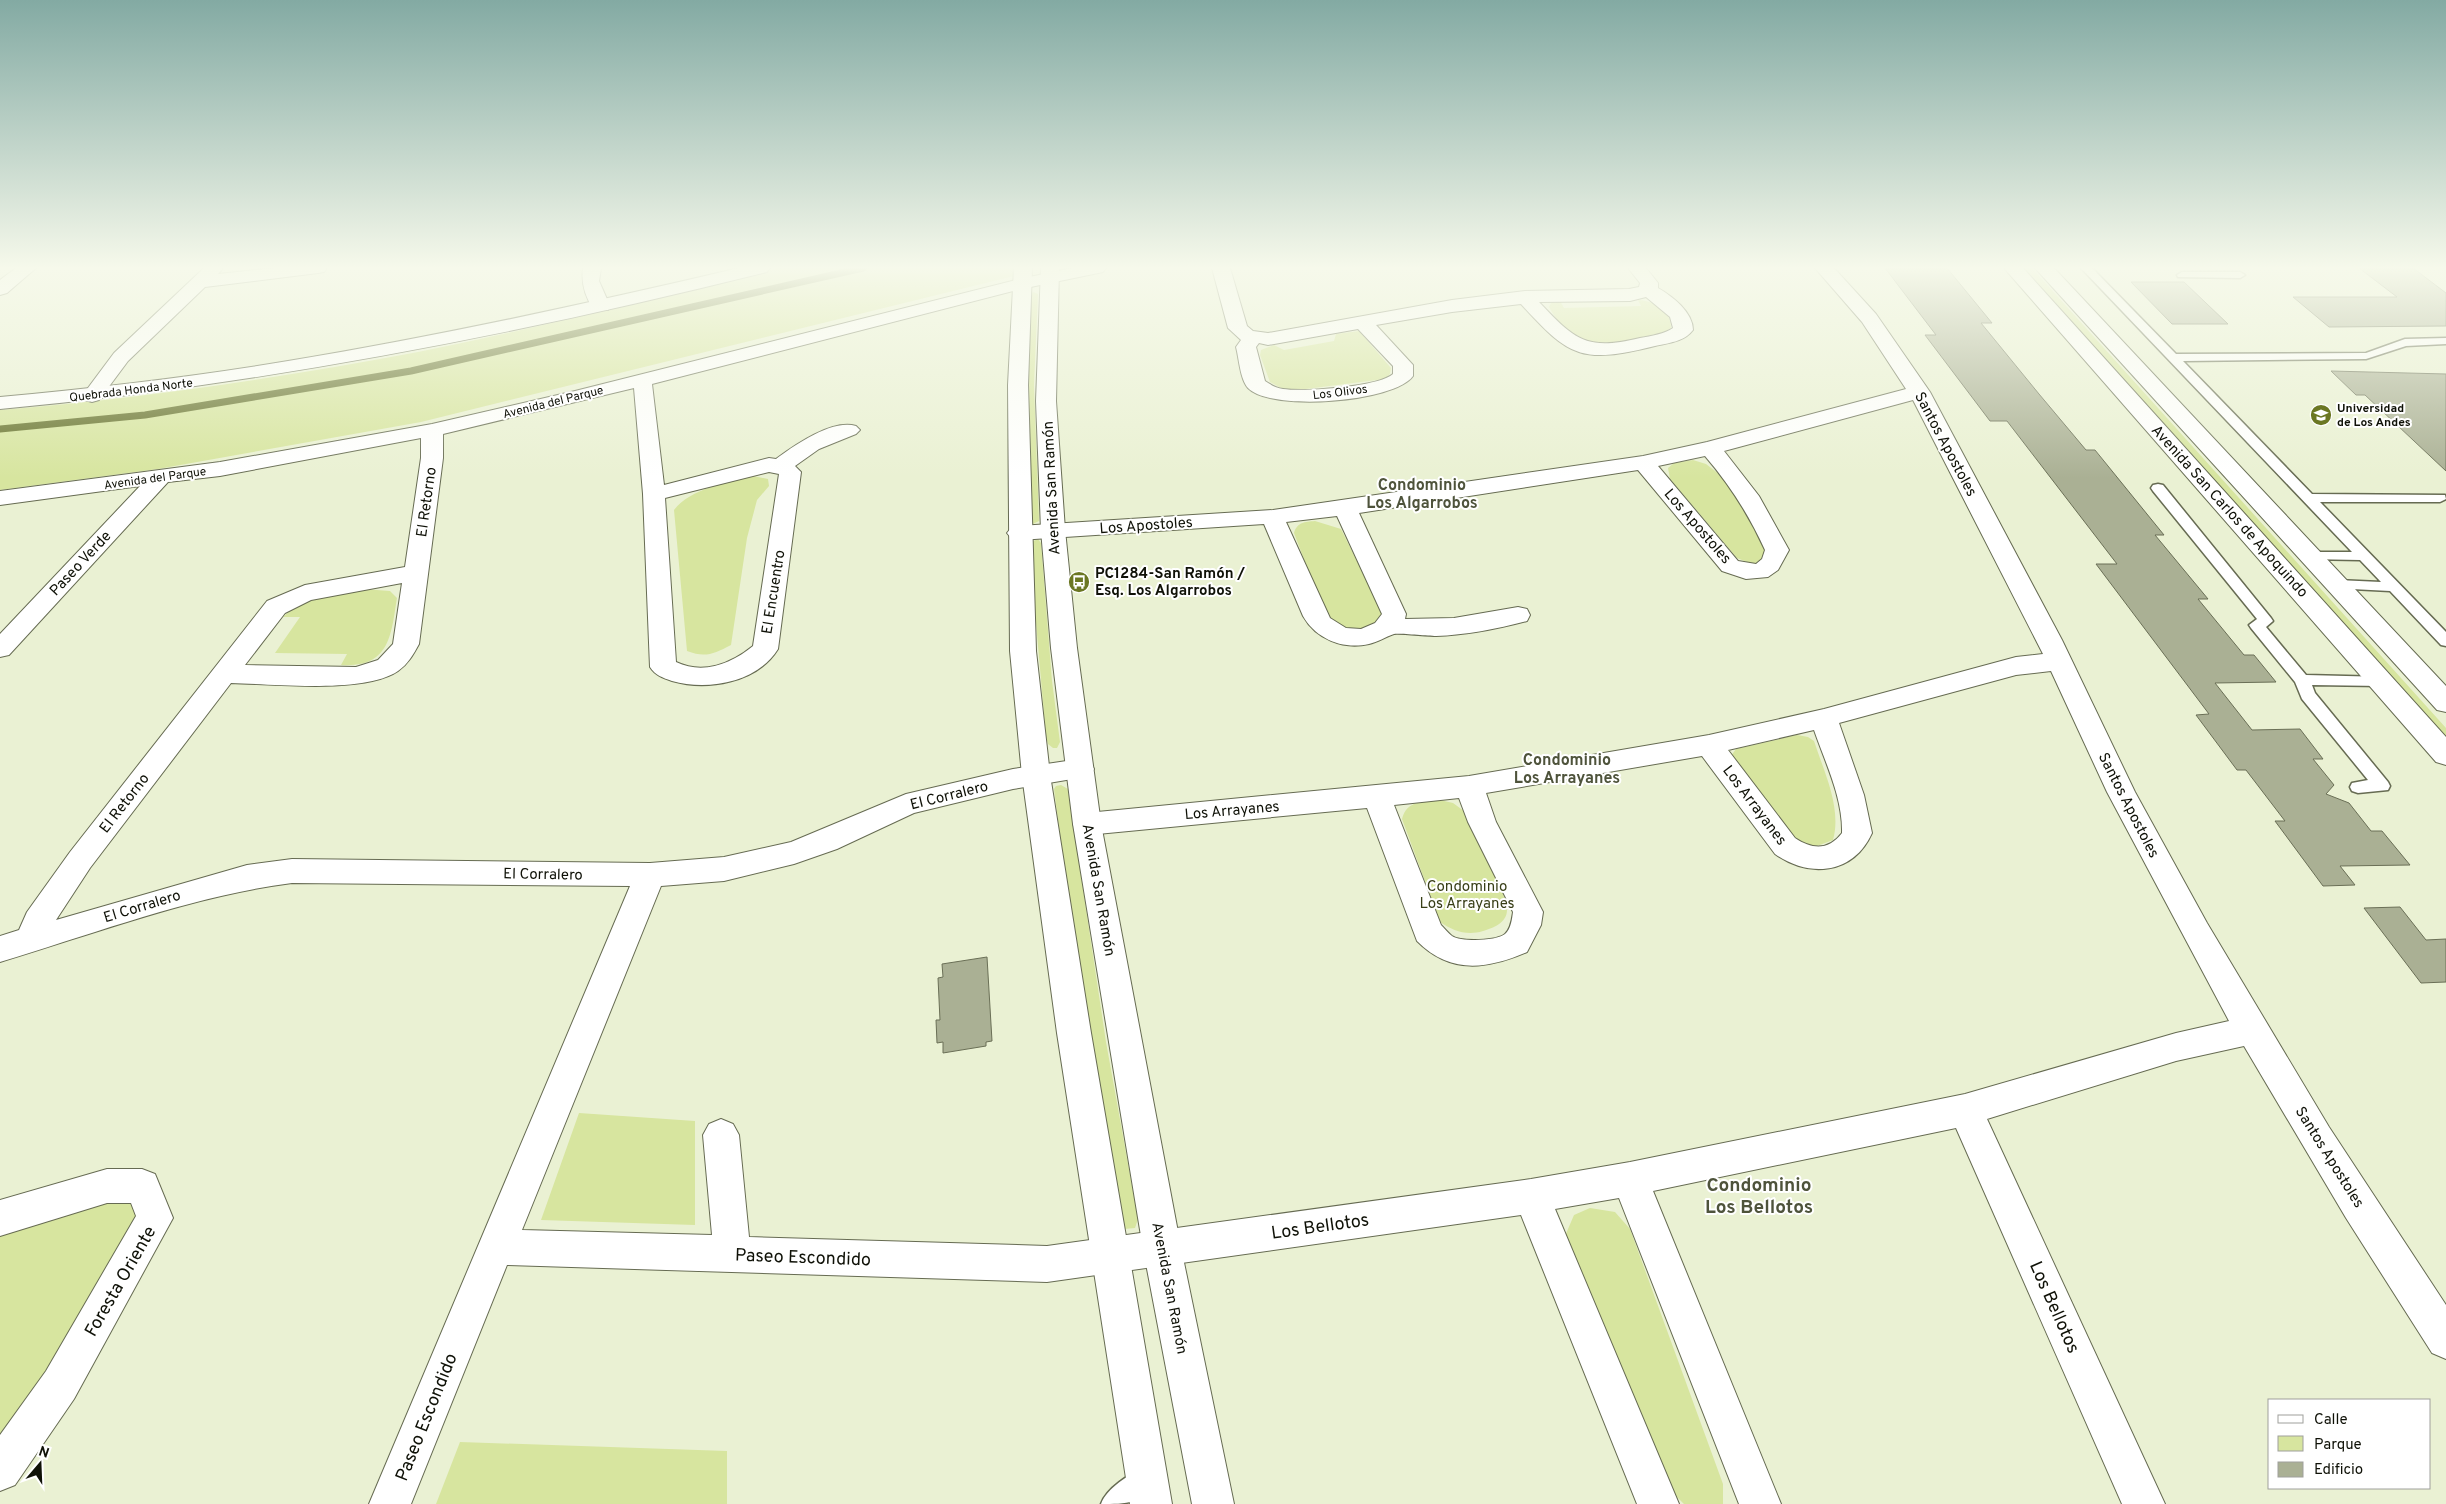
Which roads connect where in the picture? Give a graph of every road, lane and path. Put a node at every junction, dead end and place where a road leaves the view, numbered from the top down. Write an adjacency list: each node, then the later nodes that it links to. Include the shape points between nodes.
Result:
1 (141, 338): 17 (street, via 121,357)
2 (436, 338): 17 (street, Quebrada Honda Norte, via 266,372)
3 (796, 338): 16 (street, Avenida del Parque)
4 (1025, 338): 35 (street, Avenida San Ramón, via 1018,385)
5 (1041, 338): 34 (street, Avenida San Ramón)
6 (1253, 338): 7 (street, Los Olivos, via 1246,347 1256,384 1271,393 1295,397 1396,382 1403,376 1403,365)
7 (1377, 338)
8 (1566, 338): 9 (street, via 1590,349 1607,349)
9 (1660, 338)
10 (1886, 338): 19 (street, Santos Apostoles)
11 (2076, 338): 48 (street, Avenida San Carlos de Apoquindo)
12 (2109, 338): 36 (street, Avenida San Carlos de Apoquindo)
13 (2154, 338): 15 (lane)
14 (2446, 341): 15 (lane, via 2413,340 2366,356)
15 (2173, 358): 30 (lane)
16 (641, 380): 21 (street, Avenida del Parque); 28 (street, El Encuentro)
17 (97, 389): 18 (street, Quebrada Honda Norte); 20 (street, Quebrada Honda Norte)
18 (0, 390)
19 (1920, 392): 23 (street, Los Apostoles); 45 (street, Santos Apostoles)
20 (0, 403)
21 (432, 430): 26 (street, Avenida del Parque); 38 (street, El Retorno, via 432,458)
22 (849, 430): 25 (street, via 811,444)
23 (1710, 448): 24 (street, Los Apostoles); 24 (street, Los Apostoles, via 1740,482 1762,515 1777,550 1774,562 1765,570 1745,572 1730,566)
24 (1643, 463): 32 (street, Los Apostoles)
25 (781, 466): 28 (street, via 769,465); 28 (street, El Encuentro, via 790,472 791,477 765,650 745,665 718,676 692,677 663,667)
26 (160, 478): 29 (street, Avenida del Parque); 44 (street, Paseo Verde)
27 (2158, 488): 47 (lane, via 2266,621 2256,625)
28 (654, 494)
29 (0, 498)
30 (2308, 498): 31 (lane); 37 (lane)
31 (2440, 498)
32 (1345, 508): 33 (street, Los Apostoles); 42 (street, via 1394,614)
33 (1273, 517): 34 (street, Los Apostoles); 42 (street, via 1286,554 1320,623 1335,634 1348,638 1381,632)
34 (1053, 530): 35 (street, Los Apostoles); 53 (street, Avenida San Ramón)
35 (1019, 532): 54 (street, Avenida San Ramón, via 1023,651)
36 (2310, 556): 37 (lane); 39 (street, Avenida San Carlos de Apoquindo)
37 (2364, 556): 40 (lane)
38 (416, 573): 46 (street, El Retorno, via 312,592 286,600 272,612); 46 (street, El Retorno, via 405,648 387,666 357,676)
39 (2337, 585): 40 (lane); 49 (street, Avenida San Carlos de Apoquindo)
40 (2394, 587): 43 (lane)
41 (1518, 615): 42 (street, via 1413,630)
42 (1390, 625)
43 (2446, 641)
44 (0, 649)
45 (2060, 661): 50 (street, Los Arrayanes, via 2016,666); 62 (street, Santos Apostoles, via 2129,807)
46 (226, 674): 60 (street, El Retorno, via 80,860 38,921)
47 (2302, 680): 48 (lane); 56 (lane, via 2308,695 2382,786)
48 (2381, 680): 52 (street, Avenida San Carlos de Apoquindo)
49 (2446, 703)
50 (1824, 718): 51 (street, Los Arrayanes); 51 (street, Los Arrayanes, via 1853,808 1857,832 1852,843 1836,854 1819,859 1799,856 1785,846)
51 (1709, 745): 55 (street, Los Arrayanes)
52 (2446, 755)
53 (1080, 769): 54 (street, El Corralero); 58 (street, Avenida San Ramón)
54 (1036, 775): 59 (street, El Corralero, via 906,805 826,841 761,862); 71 (street, Avenida San Ramón)
55 (1469, 786): 57 (street, Los Arrayanes); 57 (street, via 1482,822 1528,912 1526,925 1516,943 1494,952 1459,952 1441,945 1428,932)
56 (2358, 787)
57 (1376, 797): 58 (street, Los Arrayanes)
58 (1087, 824): 69 (street, Avenida San Ramón)
59 (650, 876): 60 (street, El Corralero, via 354,870 292,872 247,877 193,890); 68 (street, Paseo Escondido)
60 (32, 939): 61 (street, El Corralero)
61 (0, 949)
62 (2252, 1030): 63 (street, Los Bellotos, via 2176,1047); 72 (street, Santos Apostoles, via 2354,1197)
63 (1966, 1110): 65 (street, Los Bellotos); 80 (street, Los Bellotos)
64 (721, 1135): 70 (street)
65 (1630, 1179): 66 (street, Los Bellotos); 79 (street)
66 (1531, 1196): 69 (street, Los Bellotos); 78 (street)
67 (0, 1218): 73 (street, Foresta Oriente, via 107,1186 142,1186 155,1218 60,1385)
68 (496, 1247): 70 (street, Paseo Escondido); 75 (street, Paseo Escondido)
69 (1162, 1248): 71 (street, Los Bellotos); 77 (street, Avenida San Ramón)
70 (732, 1255): 71 (street, Paseo Escondido, via 1047,1264)
71 (1109, 1256): 74 (street, Avenida San Ramón)
72 (2446, 1338)
73 (0, 1470)
74 (1149, 1491): 76 (lane)
75 (390, 1504)
76 (1113, 1504)
77 (1214, 1504)
78 (1658, 1504)
79 (1760, 1504)
80 (2144, 1504)

